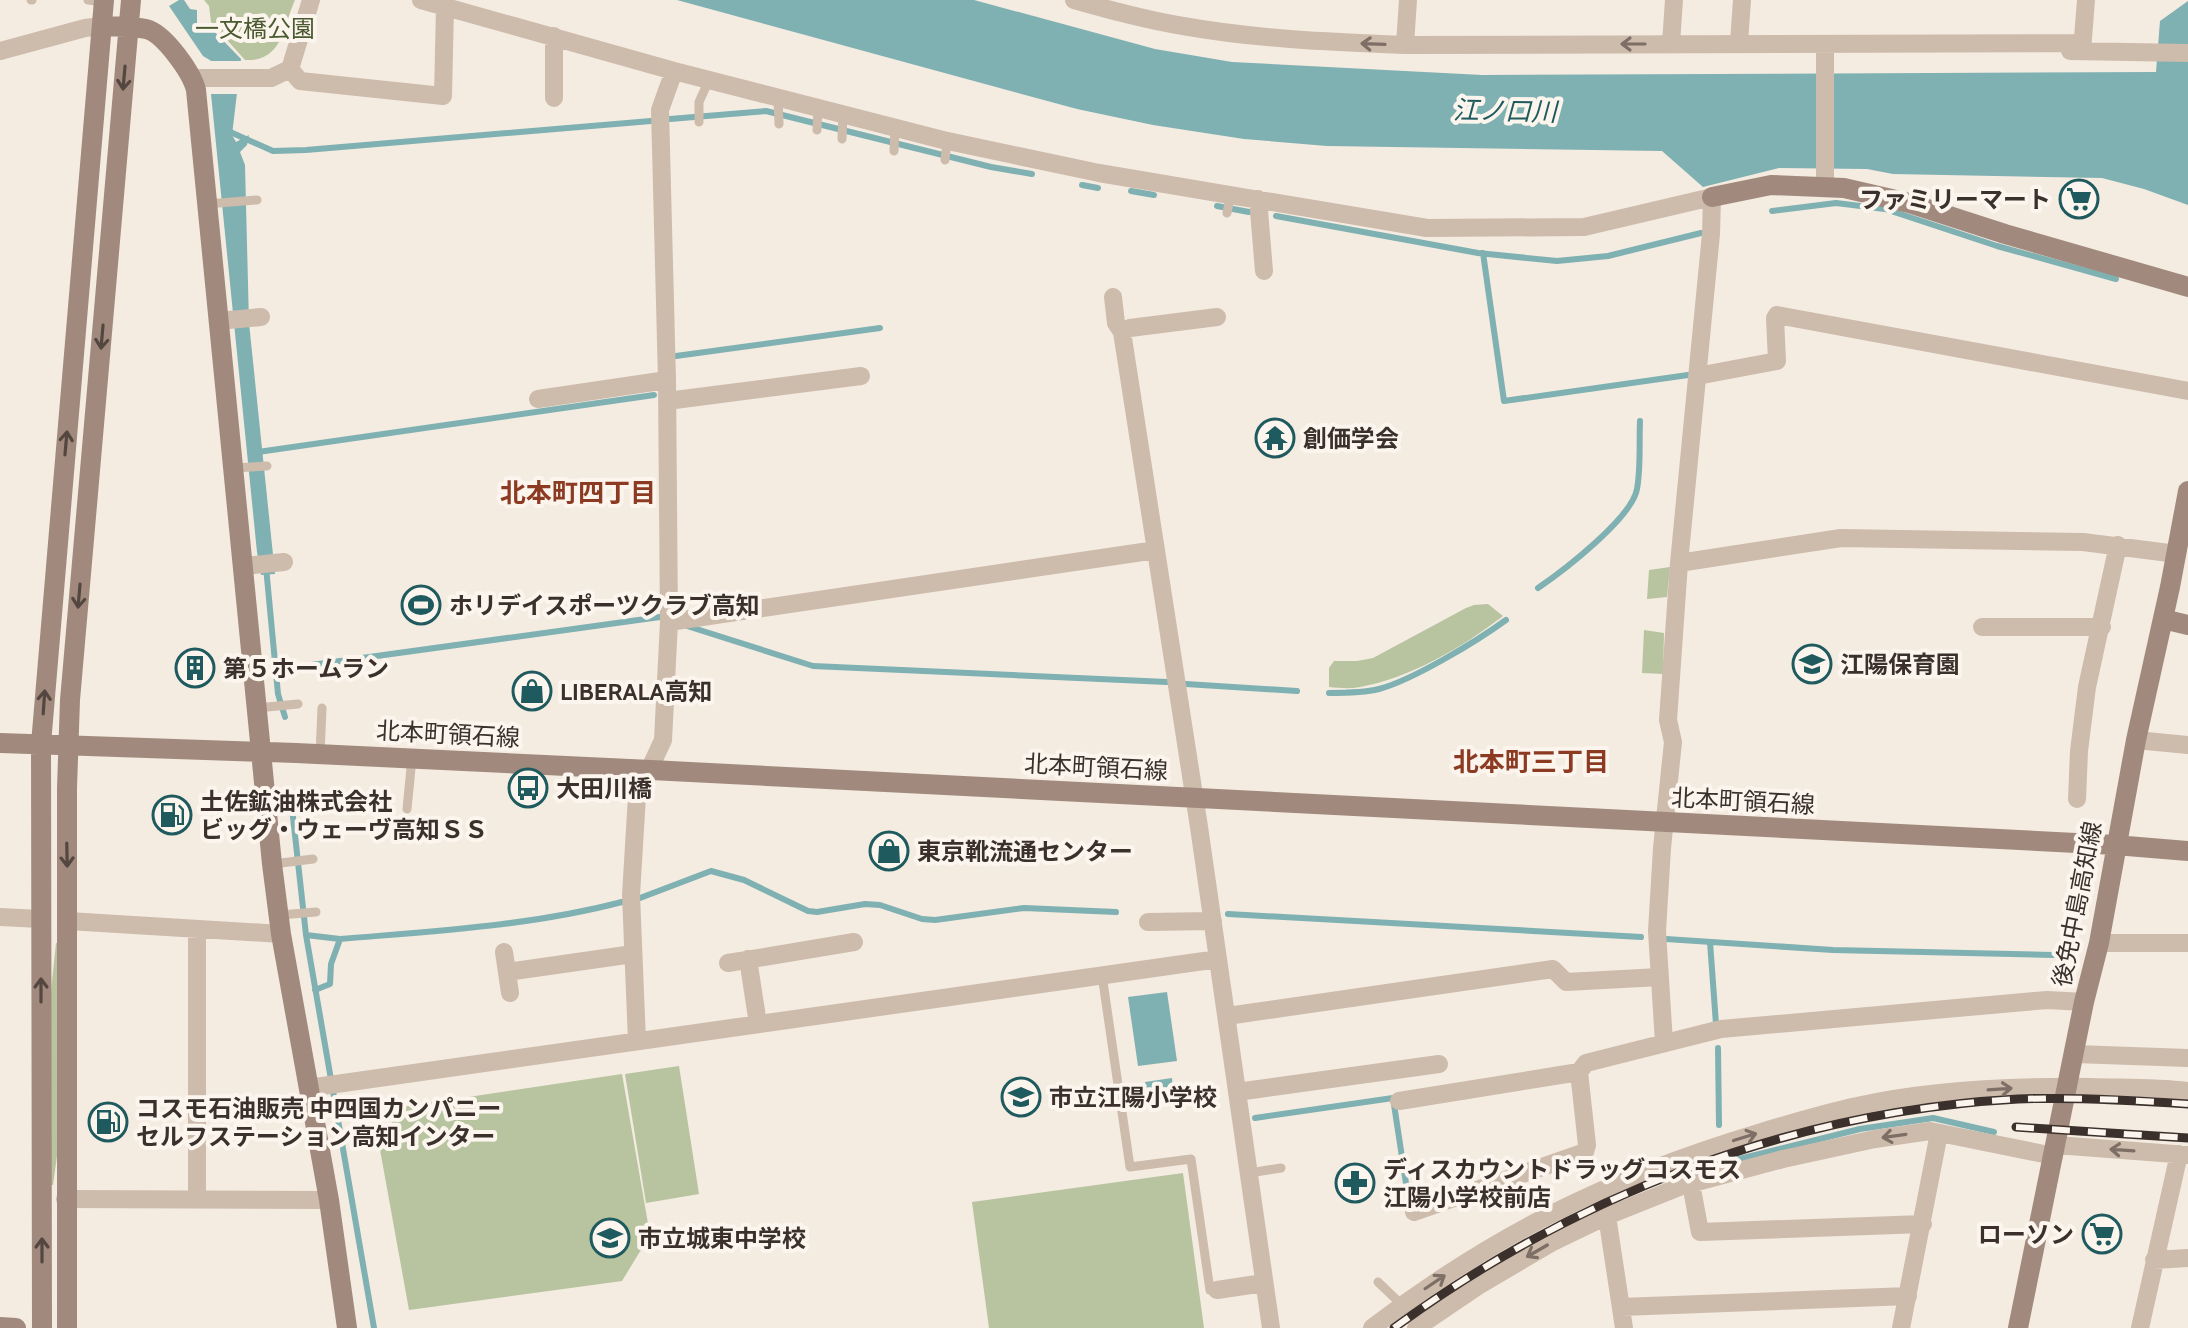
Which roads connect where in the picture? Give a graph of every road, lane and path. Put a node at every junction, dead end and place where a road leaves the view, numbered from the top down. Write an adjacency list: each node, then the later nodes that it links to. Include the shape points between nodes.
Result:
1 (131, 0): 12 (street)
2 (311, 0): 21 (street)
3 (421, 0): 10 (street)
4 (1074, 0): 16 (street, one-way to 4, via 1216,32)
5 (1408, 0): 16 (street)
6 (1674, 0): 15 (street)
7 (1742, 0): 14 (street)
8 (2086, 0): 17 (street)
9 (99, 1): 11 (street)
10 (445, 7): 13 (street); 21 (street, via 443,96 300,81)
11 (102, 26): 12 (street); 18 (street); 74 (street, one-way to 11)
12 (129, 28): 23 (street, via 149,29); 75 (street, one-way to 75)
13 (554, 36): 22 (street); 25 (street)
14 (1739, 43): 15 (street); 17 (street); 20 (street, via 1744,50 1760,53)
15 (1671, 44): 16 (street, one-way to 16)
16 (1405, 45)
17 (2082, 47): 19 (street); 20 (street)
18 (0, 51)
19 (2188, 53)
20 (1826, 59): 37 (street)
21 (290, 69): 23 (street, via 271,78)
22 (674, 71): 24 (street); 51 (street, via 660,110)
23 (202, 79): 41 (street)
24 (709, 80): 26 (street); 29 (lane, via 701,95)
25 (554, 98)
26 (778, 98): 27 (street); 30 (lane)
27 (818, 108): 28 (street); 32 (lane)
28 (843, 114): 31 (street); 33 (lane)
29 (699, 122)
30 (779, 124)
31 (895, 128): 34 (street); 35 (lane)
32 (817, 130)
33 (842, 139)
34 (947, 141): 36 (lane); 39 (street, via 1229,204)
35 (894, 151)
36 (945, 160)
37 (1825, 179): 38 (street); 43 (street)
38 (1712, 197): 39 (street, via 1584,227 1484,229 1427,228); 50 (street)
39 (1258, 199): 42 (street)
40 (257, 200): 41 (lane)
41 (213, 204): 47 (street)
42 (1264, 271)
43 (2188, 287)
44 (1113, 297): 48 (street)
45 (261, 317): 47 (street)
46 (1217, 317): 48 (street)
47 (224, 320): 56 (street)
48 (1122, 332): 59 (street)
49 (861, 376): 54 (street)
50 (1697, 376): 52 (street, via 1777,361 1777,315); 62 (street)
51 (667, 380): 53 (street); 54 (street)
52 (2188, 391)
53 (538, 399)
54 (667, 401): 65 (street)
55 (267, 466): 56 (lane)
56 (239, 468): 63 (street)
57 (2188, 491): 60 (street, 後免中島高知線)
58 (2118, 545): 60 (street); 62 (street, via 1841,538); 68 (street)
59 (1156, 550): 65 (street); 81 (street)
60 (2177, 554): 64 (street, 後免中島高知線)
61 (284, 562): 63 (street)
62 (1679, 563): 84 (street)
63 (250, 565): 70 (street)
64 (2163, 619): 66 (street); 72 (street, 後免中島高知線)
65 (669, 622): 80 (street, via 663,740)
66 (2188, 625)
67 (1982, 627): 68 (street)
68 (2102, 627): 82 (street, via 2087,687)
69 (298, 704): 70 (lane)
70 (264, 707): 77 (street)
71 (322, 708): 78 (lane)
72 (2136, 740): 76 (street); 85 (street, 後免中島高知線)
73 (0, 743): 74 (street, 北本町領石線)
74 (41, 744): 75 (street, 北本町領石線); 91 (street)
75 (68, 744): 77 (street, 北本町領石線); 92 (street, one-way to 92)
76 (2188, 745)
77 (261, 752): 78 (street, 北本町領石線); 88 (street)
78 (320, 754): 79 (street, 北本町領石線)
79 (412, 758): 80 (street, 北本町領石線); 83 (lane)
80 (651, 770): 81 (street, 北本町領石線); 101 (street, via 637,796)
81 (1194, 798): 84 (street, 北本町領石線); 94 (street)
82 (2077, 799)
83 (407, 809)
84 (1665, 823): 85 (street, 北本町領石線); 107 (street, via 1657,931)
85 (2115, 845): 86 (street, 北本町領石線); 98 (street, 後免中島高知線)
86 (2188, 851)
87 (313, 859): 88 (lane)
88 (280, 863): 93 (street)
89 (316, 912): 93 (lane)
90 (0, 917): 91 (street)
91 (40, 919): 146 (street, one-way to 91)
92 (68, 921): 96 (street); 130 (street)
93 (285, 921): 96 (street); 118 (street)
94 (1213, 921): 95 (street); 103 (street)
95 (1148, 922)
96 (197, 931): 131 (street)
97 (854, 942): 102 (street)
98 (2099, 943): 99 (street); 109 (street, 後免中島高知線)
99 (2188, 943)
100 (504, 952): 105 (street)
101 (633, 954): 105 (street); 112 (street)
102 (748, 959): 104 (street); 111 (street)
103 (1218, 959): 106 (street); 110 (street)
104 (728, 963)
105 (507, 972): 108 (street)
106 (1102, 975): 111 (street); 140 (lane, via 1130,1167 1191,1159 1210,1290)
107 (1660, 977): 110 (street, via 1566,982 1553,969); 113 (street)
108 (510, 993)
109 (2084, 1002): 113 (street, via 2047,1000 1721,1029); 114 (street, 後免中島高知線)
110 (1227, 1016): 121 (street)
111 (758, 1024): 112 (street)
112 (637, 1041): 118 (street)
113 (1664, 1043): 117 (street, via 1586,1063)
114 (2075, 1054): 115 (street); 119 (street, 後免中島高知線)
115 (2188, 1058)
116 (1439, 1064): 121 (street)
117 (1579, 1072): 122 (street); 133 (street, via 1585,1152)
118 (326, 1085): 132 (street)
119 (2068, 1087): 120 (street); 124 (street, 後免中島高知線); 129 (street, one-way to 119, via 1687,1154 1858,1105 1963,1091)
120 (2188, 1091)
121 (1237, 1092): 127 (street)
122 (1399, 1101)
123 (1939, 1133): 124 (street); 128 (street, one-way to 128, via 1875,1139); 135 (street)
124 (2055, 1150): 125 (street, one-way to 124); 154 (street, 後免中島高知線)
125 (2183, 1155): 137 (street)
126 (1281, 1168): 127 (lane)
127 (1249, 1173): 139 (street)
128 (1691, 1184): 134 (street); 135 (street, via 1700,1232)
129 (1593, 1193): 134 (street); 142 (street, one-way to 129, via 1477,1254)
130 (65, 1199): 131 (street); 147 (street)
131 (197, 1199): 132 (street)
132 (329, 1200): 148 (street)
133 (1414, 1212)
134 (1607, 1216): 143 (street); 151 (street, one-way to 151, via 1539,1250)
135 (1923, 1224): 141 (street)
136 (2188, 1258): 137 (street)
137 (2154, 1260): 155 (street)
138 (1378, 1282): 142 (lane)
139 (1264, 1283): 140 (street); 149 (street)
140 (1217, 1290)
141 (1908, 1296): 143 (street); 153 (street)
142 (1402, 1305): 150 (street)
143 (1621, 1307): 152 (street)
144 (0, 1327): 145 (street)
145 (16, 1328)
146 (42, 1328)
147 (67, 1328)
148 (347, 1328)
149 (1271, 1328)
150 (1372, 1328)
151 (1416, 1328)
152 (1624, 1328)
153 (1901, 1328)
154 (2018, 1328)
155 (2140, 1328)

